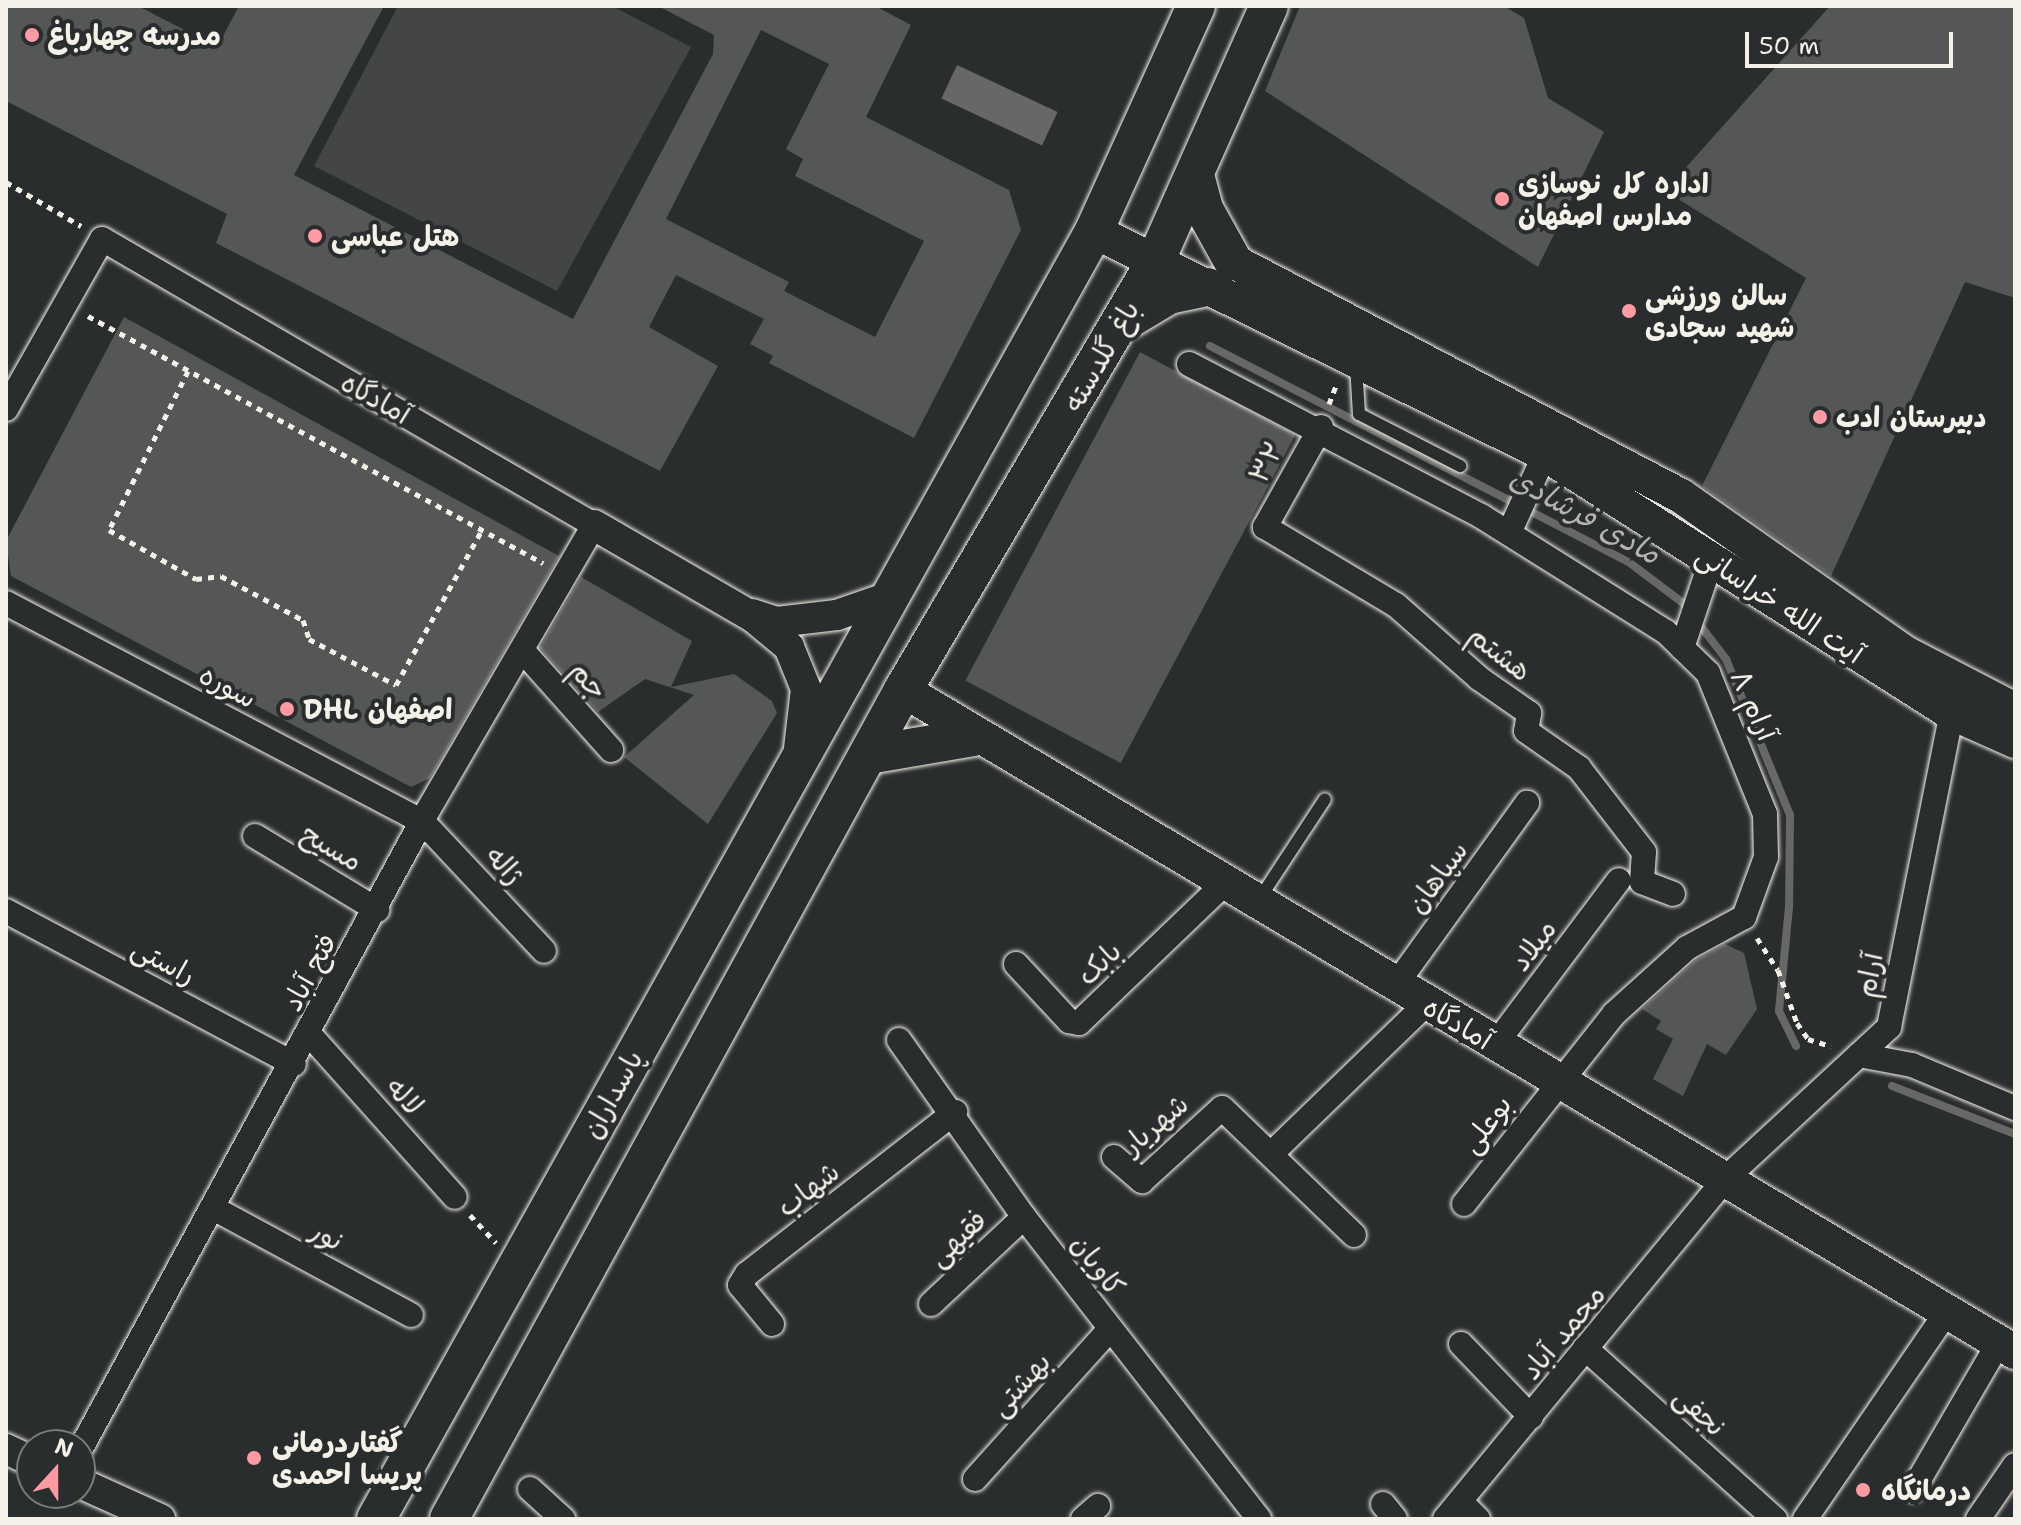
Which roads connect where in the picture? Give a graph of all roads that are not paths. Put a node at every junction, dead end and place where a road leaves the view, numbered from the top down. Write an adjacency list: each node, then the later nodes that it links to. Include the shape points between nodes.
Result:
1 (1196, 6): 4 (main road)
2 (1269, 6): 3 (main road, باغ گلدسته)
3 (1195, 175): 5 (main road, باغ گلدسته); 6 (main road)
4 (1094, 231): 5 (main road); 18 (main road)
5 (1155, 262): 6 (main road); 7 (main road, باغ گلدسته)
6 (1233, 275): 7 (main road, via 1169,295); 8 (main road, آیت الله خراسانی); 25 (main road, آیت الله خراسانی, via 1557,426 1681,496 1907,654)
7 (1118, 326): 24 (main road, باغ گلدسته)
8 (1352, 358): 12 (main road, آیت الله خراسانی); 13 (lane, via 1359,414)
9 (1189, 364): 11 (street, ۸ آرام)
10 (6, 409): 14 (street, آمادگاه, via 102,239)
11 (1321, 427): 15 (street, ۳۲); 16 (street, ۸ آرام)
12 (1545, 454): 16 (street); 17 (main road, آیت الله خراسانی)
13 (1460, 466)
14 (594, 525): 20 (street, آمادگاه); 22 (street, فتح آباد)
15 (1265, 527): 38 (street, هشتم, via 1396,605 1480,679 1529,713 1526,731 1579,768 1644,852 1642,882)
16 (1509, 533): 21 (street, ۸ آرام, via 1624,601)
17 (1712, 558): 21 (street); 26 (main road, آیت الله خراسانی)
18 (889, 597): 20 (street, آمادگاه, via 837,615 777,622); 23 (main road)
19 (6, 603): 34 (street, سوره)
20 (746, 612): 30 (street, آمادگاه, via 789,647 806,689)
21 (1682, 648): 51 (street, ۸ آرام, via 1708,673 1765,814 1766,857 1744,917 1687,948 1614,1014)
22 (522, 650): 29 (street, جم); 34 (street, فتح آباد)
23 (848, 669): 24 (main road); 30 (main road, پاسداران)
24 (903, 690): 27 (main road, آمادگاه); 31 (main road)
25 (2015, 710)
26 (1952, 713): 28 (main road, آیت الله خراسانی); 49 (street, آرام, via 1889,1027)
27 (973, 737): 31 (main road); 37 (main road, آمادگاه)
28 (2015, 741)
29 (611, 750)
30 (796, 763): 31 (main road, via 824,748); 79 (main road, پاسداران)
31 (861, 768): 80 (main road)
32 (1325, 799): 39 (lane)
33 (1527, 803): 44 (street, سپاهان)
34 (422, 821): 40 (street, فتح آباد); 42 (street, ژاله)
35 (255, 836): 40 (street, مسیح)
36 (1619, 880): 48 (street, میلاد)
37 (1223, 885): 39 (main road, آمادگاه); 43 (street, بابک, via 1079,1023 1069,1021)
38 (1673, 894)
39 (1256, 904): 44 (main road, آمادگاه)
40 (377, 910): 46 (street, فتح آباد)
41 (6, 911): 50 (street, راستی)
42 (544, 951)
43 (1016, 964)
44 (1395, 986): 45 (main road, آمادگاه)
45 (1426, 1004): 48 (main road, آمادگاه); 54 (street)
46 (310, 1035): 50 (street, فتح آباد); 57 (street, لاله)
47 (899, 1040): 53 (street, کاویان)
48 (1495, 1045): 51 (main road, آمادگاه)
49 (1859, 1055): 52 (street, via 1912,1065); 56 (street, آرام)
50 (294, 1064): 59 (street, فتح آباد)
51 (1556, 1080): 56 (main road, آمادگاه); 58 (street, بوعلی)
52 (2015, 1108)
53 (955, 1112): 60 (street, کاویان); 65 (street, شهاب, via 747,1274 740,1285)
54 (1273, 1152): 55 (street, شهریار, via 1222,1108 1142,1181); 61 (street, شهریار)
55 (1114, 1157)
56 (1724, 1180): 63 (main road, آمادگاه); 69 (street, محمد آباد)
57 (455, 1197)
58 (1464, 1204)
59 (213, 1208): 64 (street, نور); 71 (street, فتح آباد)
60 (1024, 1217): 62 (street, فقیهی); 66 (street, کاویان)
61 (1354, 1235)
62 (931, 1304)
63 (1947, 1312): 68 (main road, آمادگاه); 84 (street)
64 (411, 1315)
65 (772, 1324)
66 (1109, 1330): 73 (street, بهشتی); 82 (street, کاویان)
67 (1461, 1344): 70 (street)
68 (2007, 1347): 76 (street)
69 (1585, 1348): 70 (street, محمد آباد); 83 (street, نجفی)
70 (1531, 1417): 77 (street, محمد آباد)
71 (92, 1429)
72 (2015, 1465): 85 (street)
73 (975, 1479)
74 (530, 1489): 81 (street)
75 (96, 1490): 78 (street)
76 (1913, 1490)
77 (1461, 1513)
78 (160, 1519)
79 (376, 1519)
80 (449, 1519)
81 (563, 1519)
82 (1259, 1519)
83 (1775, 1519)
84 (1805, 1519)
85 (1978, 1519)

